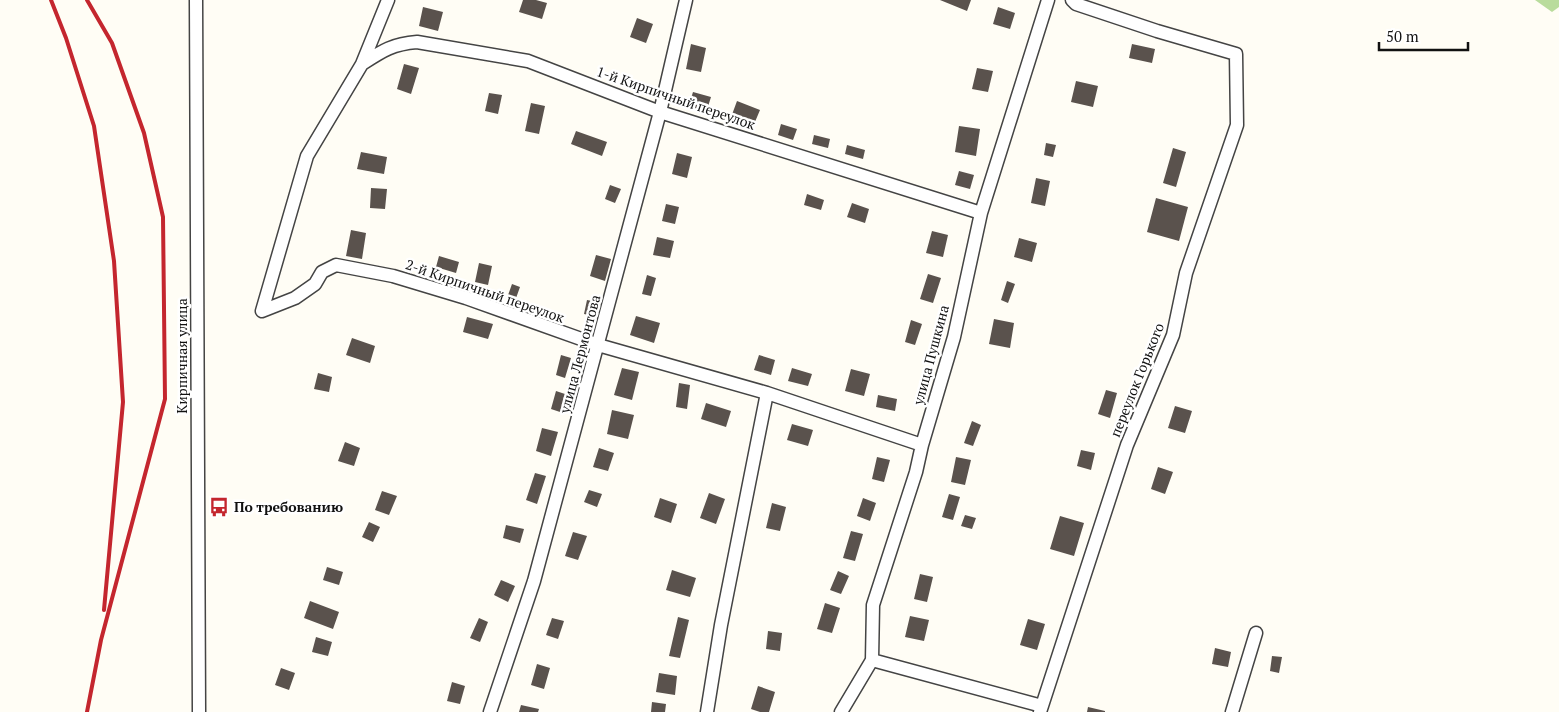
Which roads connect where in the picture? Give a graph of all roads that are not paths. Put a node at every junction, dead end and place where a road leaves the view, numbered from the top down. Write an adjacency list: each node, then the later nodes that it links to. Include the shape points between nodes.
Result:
1 (196, 0): 15 (street, Кирпичная улица)
2 (388, 0): 6 (street)
3 (686, 0): 7 (street, улица Лермонтова)
4 (1048, 0): 8 (street, улица Пушкина)
5 (1072, 0): 14 (street, переулок Горького, via 1076,4 1236,54 1237,125 1186,273 1172,335 1127,445)
6 (362, 64): 7 (street, 1-й Кирпичный переулок, via 386,48 417,42 528,61); 9 (street, 2-й Кирпичный переулок, via 308,156 262,311 295,298 315,284 322,272 336,265 393,276 457,295)
7 (660, 112): 8 (street, 1-й Кирпичный переулок); 9 (street, улица Лермонтова)
8 (981, 212): 11 (street, улица Пушкина, via 954,337)
9 (598, 345): 10 (street, 2-й Кирпичный переулок); 16 (street, улица Лермонтова, via 534,581)
10 (767, 394): 11 (street, 2-й Кирпичный переулок); 17 (street)
11 (922, 445): 13 (street, улица Пушкина, via 873,605)
12 (1256, 633): 19 (street)
13 (872, 660): 14 (street); 18 (street, улица Пушкина)
14 (1041, 709)
15 (199, 712)
16 (490, 712)
17 (707, 712)
18 (841, 712)
19 (1232, 712)

